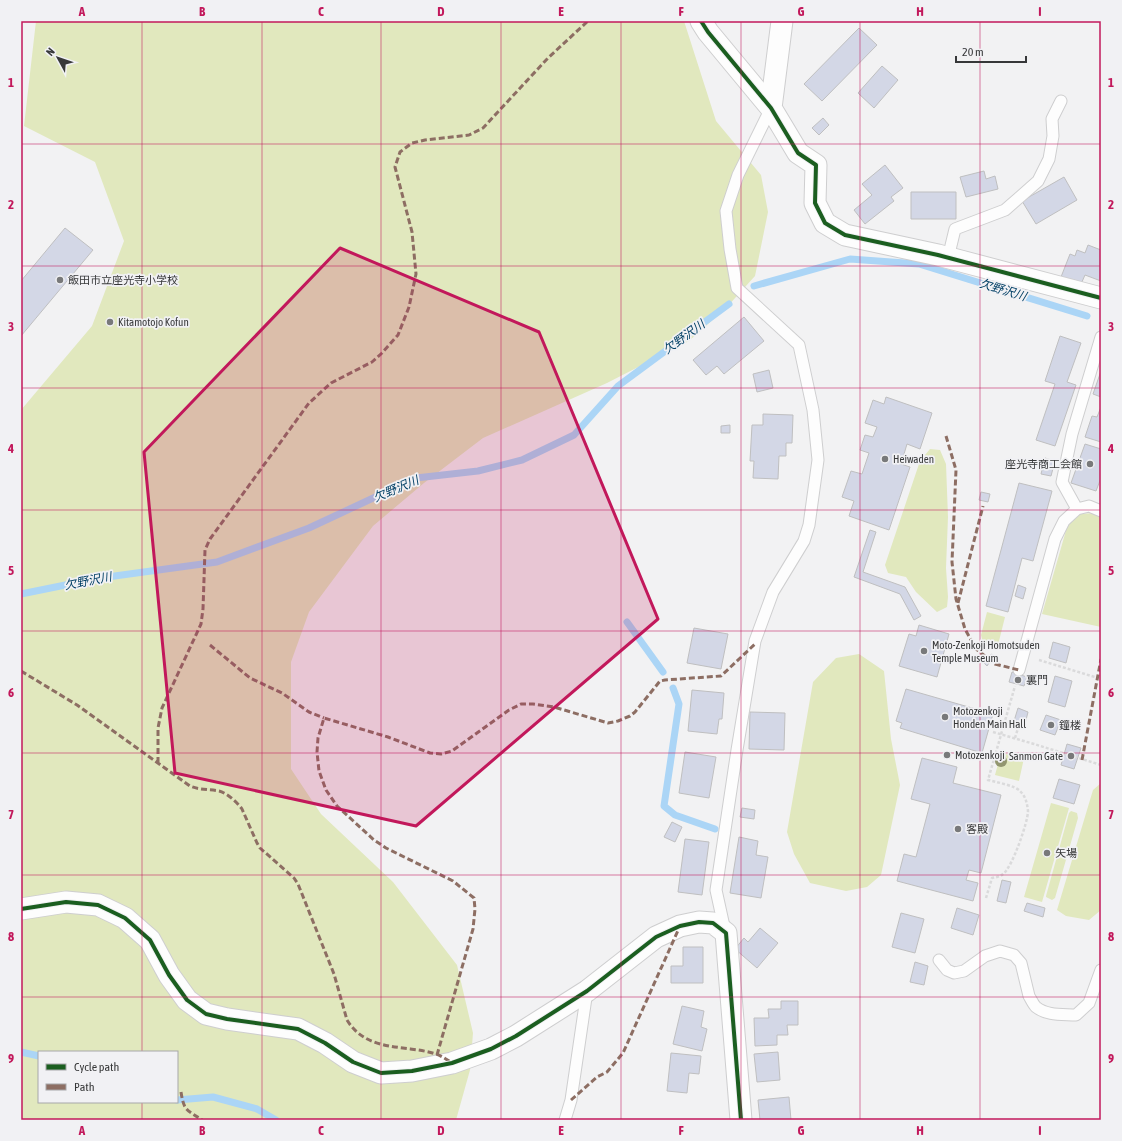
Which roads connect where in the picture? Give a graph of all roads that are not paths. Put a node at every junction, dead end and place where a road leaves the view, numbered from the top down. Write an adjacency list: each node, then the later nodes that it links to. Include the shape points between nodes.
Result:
1 (701, 21): 4 (street)
2 (782, 21): 4 (street)
3 (1061, 101): 5 (lane, via 1052,119 1053,136 1049,159 1038,181 1004,210 955,229)
4 (771, 108): 5 (street, via 798,153 816,166 815,203 825,223 845,235); 12 (lane, via 738,175 726,211 730,249 737,288 799,345 813,410 818,460 809,525 804,541 773,592 755,642 716,890)
5 (948, 258): 6 (street)
6 (1101, 298)
7 (1101, 337): 8 (lane, via 1072,434 1062,482)
8 (1077, 508): 9 (lane, via 1089,506); 10 (lane, via 1064,521 1055,539)
9 (1101, 511)
10 (1019, 670)
11 (21, 908): 15 (street, via 66,902 98,905 125,918 150,940 169,975 187,1000 206,1014 298,1028 353,1062 381,1073 412,1071 466,1059 516,1036)
12 (726, 933): 15 (street, via 713,923 699,922 680,926 656,937); 17 (street)
13 (938, 960): 14 (lane, via 947,970 954,973 1000,951 1014,955 1021,963 1029,996 1036,1007 1049,1014 1076,1014 1089,1003)
14 (1101, 970)
15 (587, 991): 16 (lane, via 571,1100)
16 (565, 1120)
17 (741, 1120)

